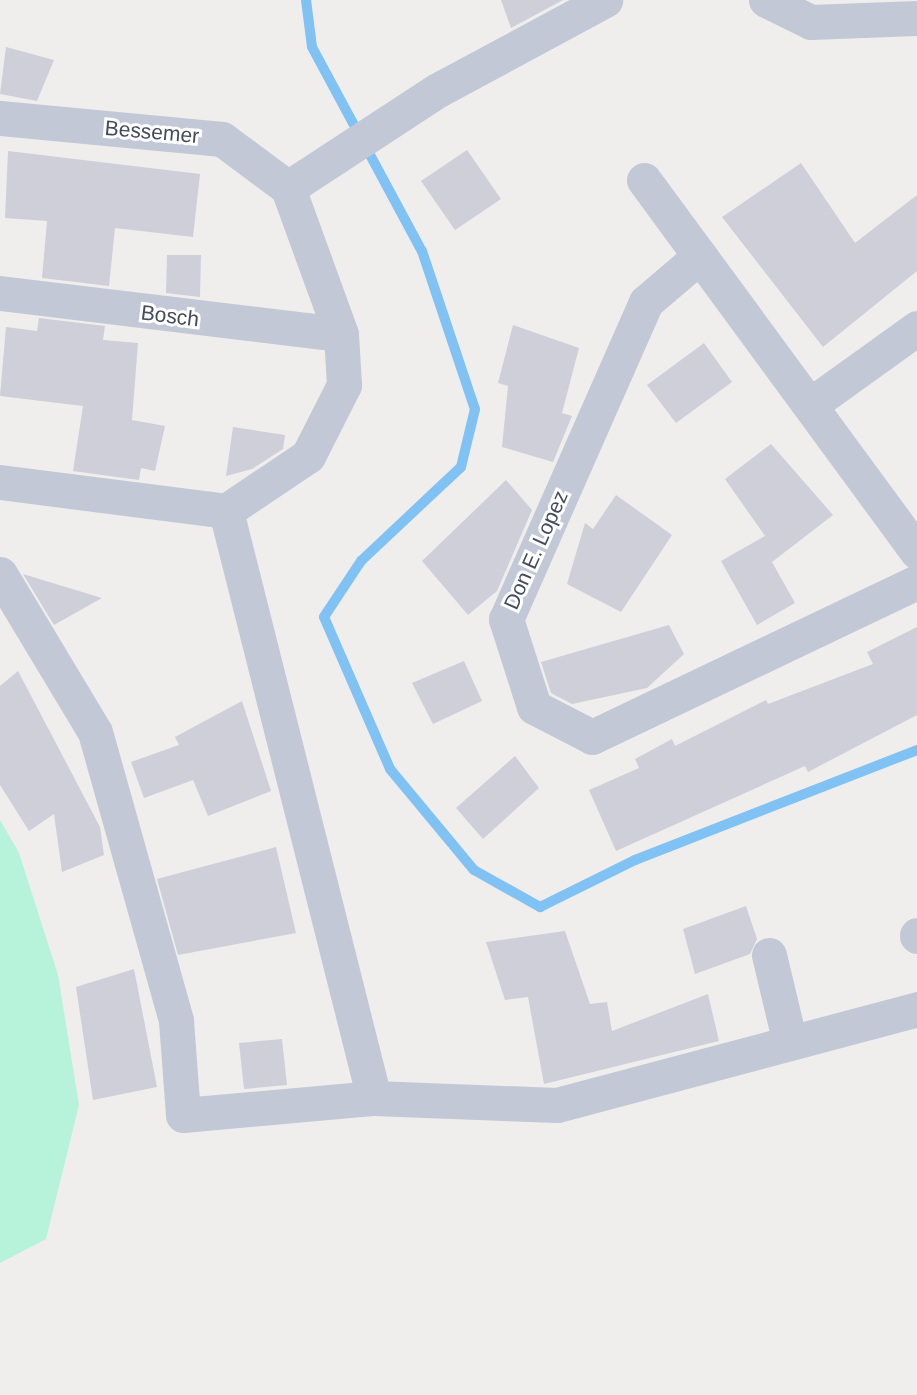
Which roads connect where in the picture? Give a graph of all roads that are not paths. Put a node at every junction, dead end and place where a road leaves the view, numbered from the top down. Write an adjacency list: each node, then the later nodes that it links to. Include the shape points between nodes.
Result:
1 (605, 0): 6 (street, via 438,90)
2 (766, 0): 3 (street, via 811,22)
3 (917, 18)
4 (0, 118): 6 (street, Bessemer, via 222,138)
5 (644, 180): 7 (street)
6 (288, 188): 10 (street)
7 (700, 256): 11 (street); 16 (street, Don E. Lopez, via 646,302 506,619 534,707 592,737)
8 (0, 293): 10 (street, Bosch)
9 (917, 328): 11 (street)
10 (341, 334): 13 (street, via 344,385 308,456)
11 (810, 405): 14 (street)
12 (0, 482): 13 (street)
13 (226, 511): 20 (street)
14 (917, 551)
15 (0, 574): 20 (street, via 95,732 176,1021 183,1115)
16 (917, 582)
17 (769, 955): 19 (street)
18 (917, 1009): 19 (street)
19 (790, 1043): 20 (street, via 556,1105)
20 (374, 1098)

